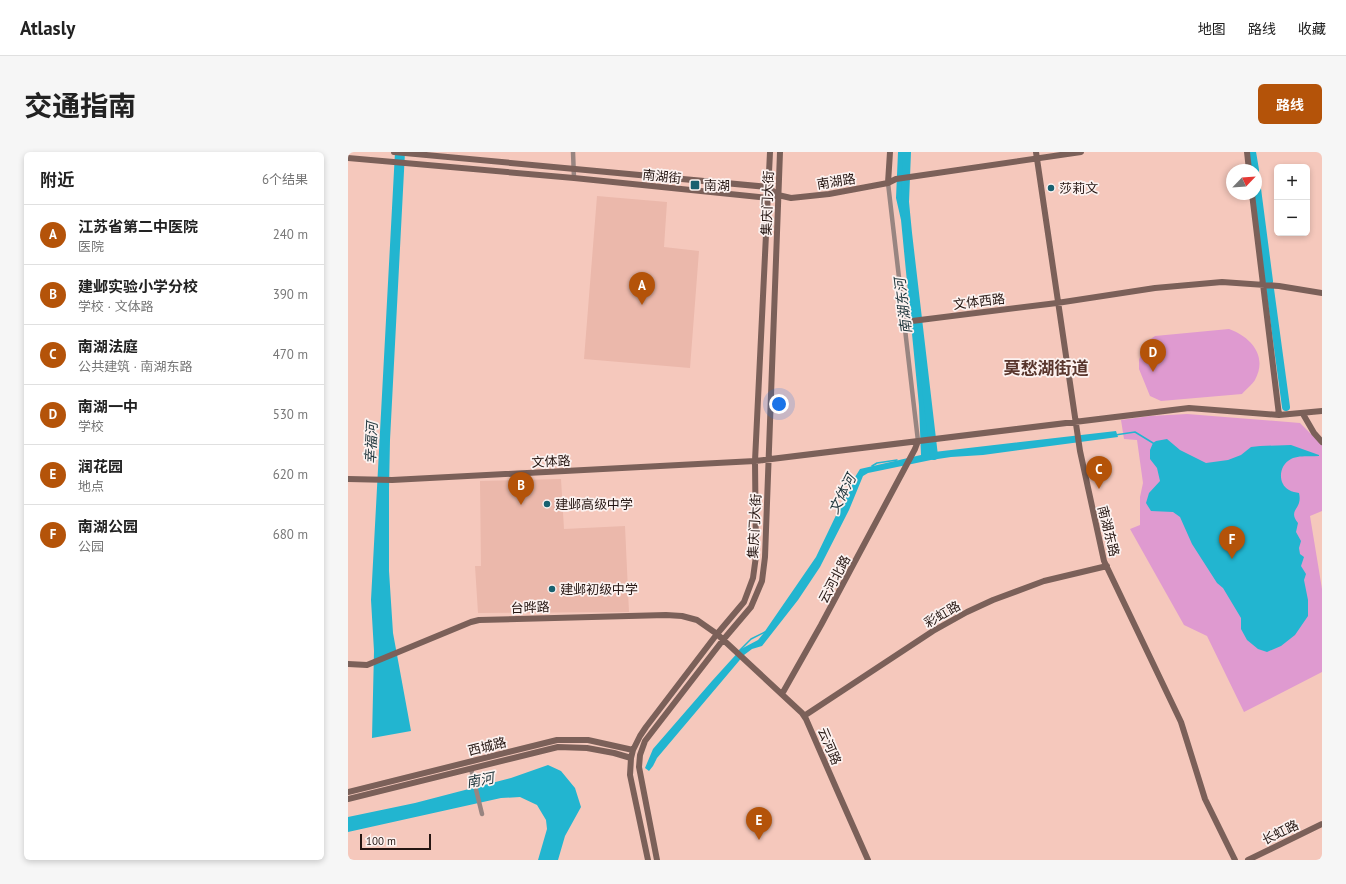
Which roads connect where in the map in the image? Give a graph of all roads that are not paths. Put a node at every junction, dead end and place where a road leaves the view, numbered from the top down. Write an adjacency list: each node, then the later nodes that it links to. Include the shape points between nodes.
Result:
1 (394, 152): 12 (street, 南湖街)
2 (573, 152): 12 (street)
3 (770, 152): 15 (street, 集庆门大街)
4 (780, 152): 16 (street, 集庆门大街)
5 (890, 152): 14 (street)
6 (1036, 152): 10 (street, 南湖东路)
7 (1081, 152): 10 (street)
8 (1246, 152): 11 (street)
9 (348, 158): 13 (street, 南湖街)
10 (1037, 159): 14 (street, 南湖路, via 896,179); 21 (street, 南湖东路)
11 (1248, 164)
12 (574, 168): 13 (street); 15 (street, 南湖街)
13 (574, 178): 17 (street, 南湖街)
14 (888, 183): 16 (street, 南湖路, via 829,194 791,198); 22 (street)
15 (768, 187): 16 (street); 17 (street, 集庆门大街)
16 (778, 195): 17 (street, 南湖街); 29 (street, 集庆门大街)
17 (768, 198): 30 (street, 集庆门大街)
18 (1253, 200): 19 (street)
19 (1263, 285): 20 (street, 文体西路); 21 (street, 文体西路, via 1222,282 1155,288); 25 (street)
20 (1322, 293)
21 (1057, 303): 22 (street, 文体西路); 26 (street, 南湖东路)
22 (908, 321): 27 (street)
23 (1322, 411): 24 (street, 文体路)
24 (1303, 414): 25 (street, 文体路); 28 (street)
25 (1279, 415): 26 (street, 文体路, via 1189,408)
26 (1076, 421): 27 (street, 文体路); 32 (street, 南湖东路, via 1080,451)
27 (920, 440): 29 (street, 文体路); 37 (street, 云河北路)
28 (1322, 442)
29 (768, 459): 30 (street, 文体路); 34 (street, 集庆门大街, via 762,581 752,606)
30 (755, 461): 31 (street, 文体路, via 390,480); 33 (street, 集庆门大街, via 756,556 753,578 744,602)
31 (348, 479)
32 (1107, 566): 38 (street, 彩虹路, via 1044,581 967,612 933,631); 49 (street, 南湖东路, via 1181,722 1205,800)
33 (717, 634): 34 (street, 台晔路); 36 (street, 台晔路, via 697,620 666,615 480,620 367,665); 39 (street, 集庆门大街, via 643,732)
34 (723, 640): 35 (street, 台晔路); 47 (street, 集庆门大街, via 645,741 640,755 644,795)
35 (732, 648): 37 (street, 云河路)
36 (348, 664)
37 (782, 694): 38 (street, 云河路)
38 (804, 716): 48 (street, 云河路)
39 (633, 750): 40 (street, 集庆门大街); 42 (street, 西城路, via 588,740 557,740)
40 (631, 758): 41 (street, 西城路, via 587,748 558,748); 46 (street, 集庆门大街, via 630,775)
41 (471, 769): 43 (street, 西城路); 44 (street)
42 (348, 792)
43 (348, 799)
44 (482, 814)
45 (1322, 824): 50 (street, 长虹路)
46 (648, 860)
47 (656, 860)
48 (868, 860)
49 (1235, 860)
50 (1248, 860)

